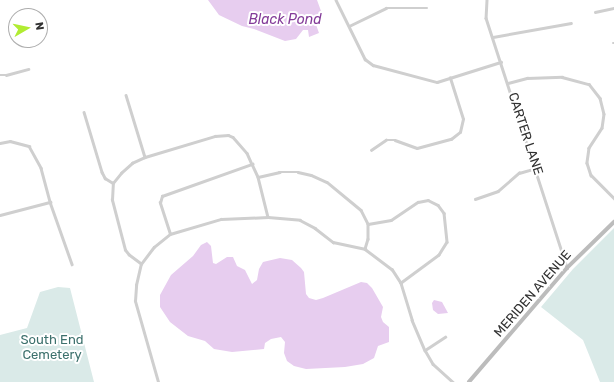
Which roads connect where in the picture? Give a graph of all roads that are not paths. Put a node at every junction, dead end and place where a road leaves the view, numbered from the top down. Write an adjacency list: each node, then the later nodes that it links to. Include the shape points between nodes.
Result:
1 (336, 0): 7 (street)
2 (487, 0): 8 (street, CARTER LANE, via 486,18)
3 (427, 8): 7 (street, via 386,8)
4 (614, 8): 5 (street)
5 (595, 12)
6 (571, 22): 8 (street)
7 (349, 26): 12 (street, via 365,59 373,65 428,81 437,82)
8 (493, 37): 9 (street, CARTER LANE)
9 (501, 62): 12 (street); 13 (street, CARTER LANE)
10 (28, 69): 11 (street)
11 (0, 75)
12 (450, 78): 17 (street, via 463,119 460,132 451,139 417,148 395,140 386,140)
13 (508, 83): 20 (street, CARTER LANE); 23 (street, via 527,78 562,77 589,84 600,98 604,114 602,128 589,148 587,163 591,175)
14 (126, 95): 18 (street)
15 (84, 112): 22 (street, via 102,172 105,178)
16 (0, 143): 25 (street, via 10,141 29,146 41,168)
17 (371, 150)
18 (145, 157): 19 (street, via 215,136 228,135 238,140); 22 (street, via 132,163)
19 (252, 164): 21 (street); 30 (street, via 162,196 160,203)
20 (536, 168): 24 (street, via 519,173 498,191); 34 (street, CARTER LANE)
21 (258, 177): 27 (street); 29 (street, via 284,172 311,175 327,182 346,197 361,210)
22 (113, 183): 33 (street, via 114,209 125,250)
23 (614, 198)
24 (475, 199)
25 (50, 202): 26 (street); 32 (street)
26 (0, 215)
27 (268, 217): 30 (street, via 221,219); 31 (street, via 300,220 333,242)
28 (614, 222): 34 (main road, MERIDEN AVENUE)
29 (368, 224): 31 (street); 35 (street, via 391,220 418,202 428,200 438,205 444,213 447,242 439,255)
30 (170, 234): 33 (street, via 154,247)
31 (365, 250): 35 (street, via 392,269)
32 (72, 264)
33 (141, 264): 38 (street, via 135,301)
34 (567, 268): 40 (main road, MERIDEN AVENUE)
35 (401, 282): 37 (street, via 412,320)
36 (445, 337): 37 (street)
37 (425, 350): 39 (street, via 433,364)
38 (158, 382)
39 (453, 382)
40 (469, 382)

